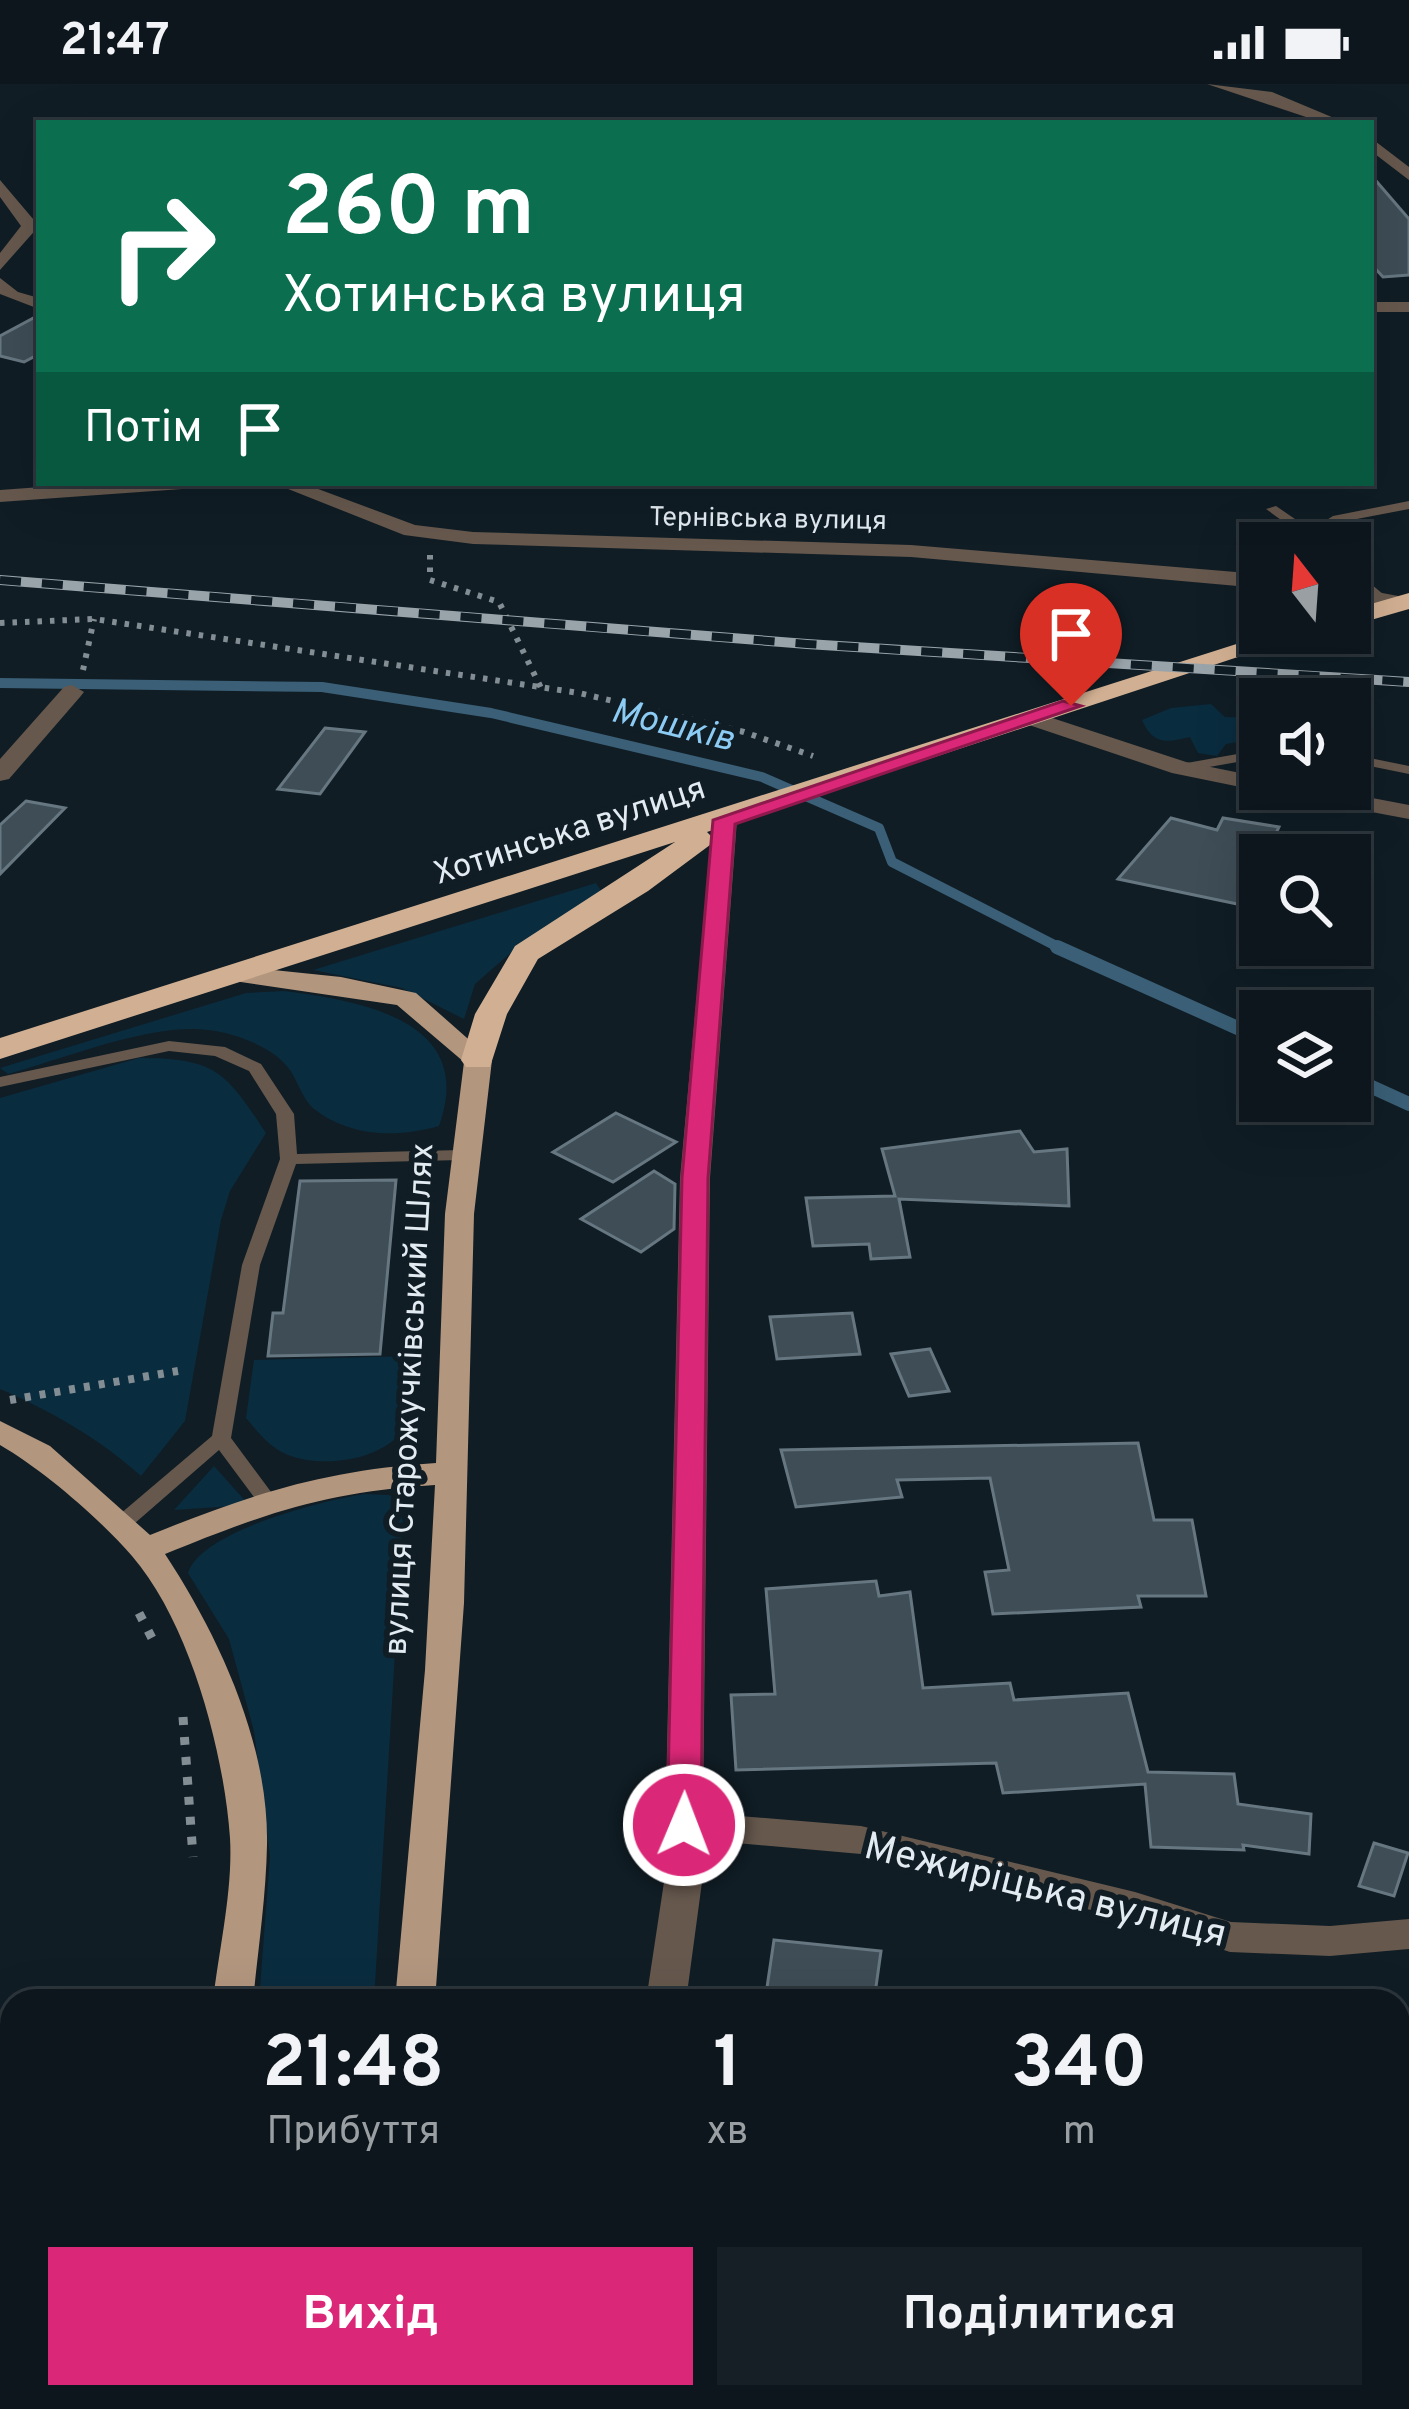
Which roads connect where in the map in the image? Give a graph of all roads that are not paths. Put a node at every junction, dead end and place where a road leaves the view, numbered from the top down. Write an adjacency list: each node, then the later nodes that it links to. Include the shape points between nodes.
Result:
1 (1215, 84): 2 (street)
2 (1330, 120)
3 (1374, 145): 4 (street)
4 (1409, 176)
5 (0, 184): 6 (street)
6 (34, 225): 7 (street)
7 (0, 265)
8 (0, 283): 9 (street)
9 (36, 303)
10 (1374, 308): 11 (street)
11 (1409, 308)
12 (140, 486): 14 (street)
13 (292, 486): 19 (street, Тернівська вулиця, via 411,531 931,553)
14 (0, 496)
15 (1409, 505): 18 (lane)
16 (1272, 509): 17 (lane)
17 (1292, 522)
18 (1333, 522)
19 (1239, 579)
20 (1371, 584): 21 (lane)
21 (1397, 600)
22 (1239, 650): 24 (highway, Хотинська вулиця)
23 (77, 682): 29 (street)
24 (1034, 719): 27 (street); 33 (highway, Хотинська вулиця)
25 (1239, 757): 27 (lane)
26 (1371, 762): 28 (lane)
27 (1181, 768): 30 (street)
28 (1409, 770)
29 (0, 774)
30 (1239, 780)
31 (1371, 805): 32 (street)
32 (1409, 812)
33 (724, 820): 34 (highway, Хотинська вулиця); 36 (highway, via 637,886 526,952 490,1013); 45 (street, via 695,1178)
34 (243, 975): 35 (highway, Хотинська вулиця); 36 (main road, via 406,1000)
35 (0, 1049)
36 (478, 1060): 38 (main road, вулиця Старожучківський Шлях)
37 (0, 1082): 39 (lane, via 169,1046 219,1052 255,1068 285,1114)
38 (461, 1155): 39 (lane); 42 (main road, вулиця Старожучківський Шлях)
39 (289, 1160): 41 (lane, via 251,1265)
40 (1, 1416): 44 (main road)
41 (221, 1438): 43 (lane); 44 (lane)
42 (452, 1473): 43 (main road, via 358,1479); 48 (main road, вулиця Старожучківський Шлях)
43 (267, 1500): 44 (main road)
44 (133, 1537): 47 (main road, via 188,1616 237,1751 249,1842)
45 (684, 1825): 46 (street, Межиріцька вулиця, via 861,1840 1230,1937); 49 (street)
46 (1409, 1934)
47 (234, 1989)
48 (416, 1989)
49 (668, 1989)

